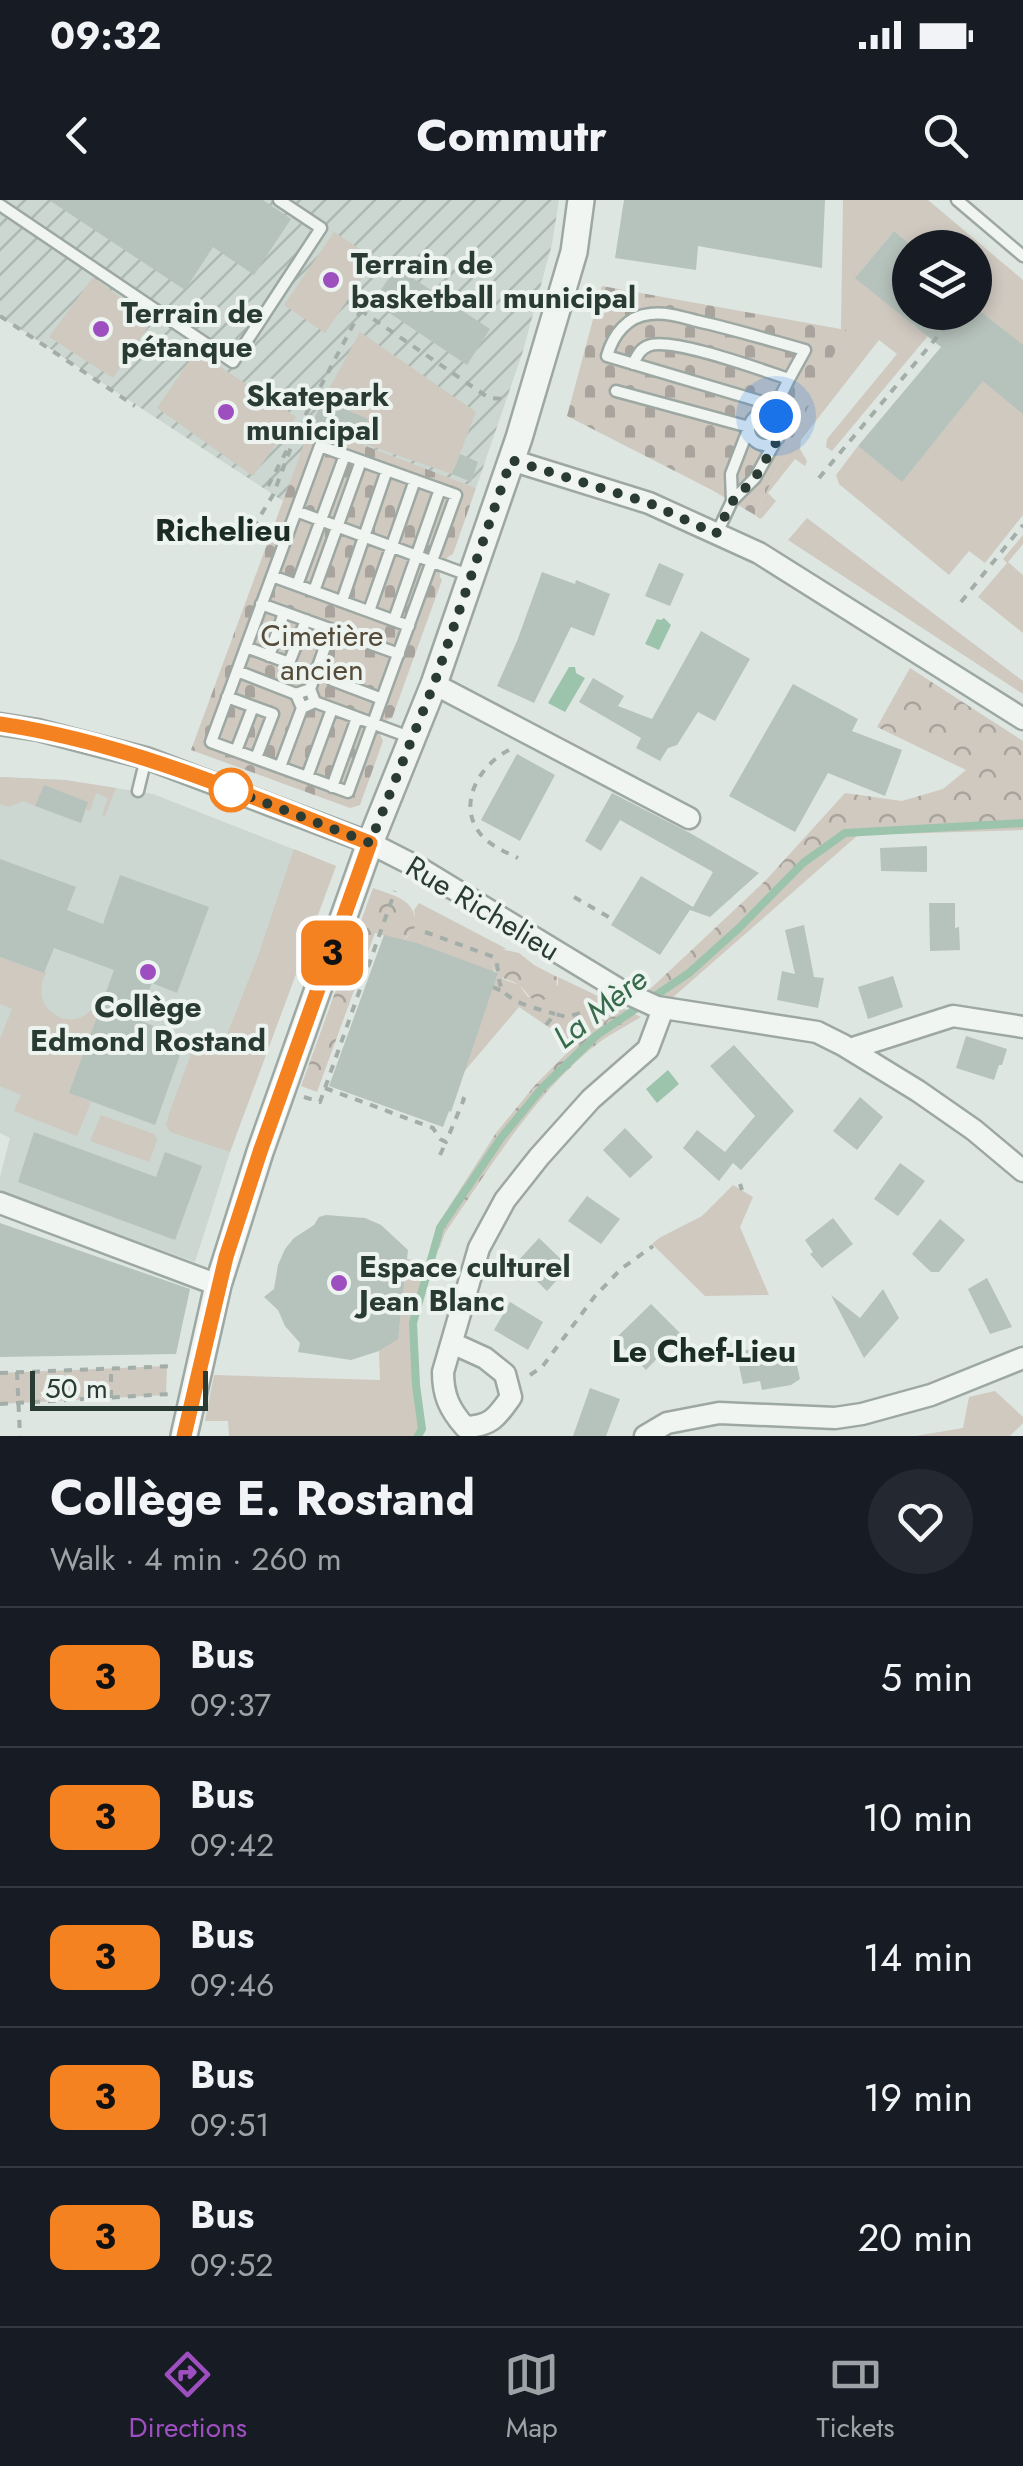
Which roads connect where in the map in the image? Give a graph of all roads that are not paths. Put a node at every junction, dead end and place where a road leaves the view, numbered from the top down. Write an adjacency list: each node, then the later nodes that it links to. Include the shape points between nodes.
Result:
1 (279, 200): 4 (lane, via 321,228 233,362)
2 (581, 200): 13 (street, via 574,252)
3 (957, 200): 5 (lane)
4 (0, 206)
5 (1023, 256)
6 (633, 364): 7 (lane, via 649,345 662,342); 7 (lane, via 607,356 612,342 637,317 666,314 805,350); 9 (lane)
7 (790, 380): 9 (lane)
8 (616, 390): 10 (lane)
9 (774, 410): 10 (lane, via 757,414); 11 (lane, via 782,430)
10 (749, 428): 11 (lane, via 756,442); 18 (lane, via 730,474)
11 (774, 442): 18 (lane, via 755,478)
12 (345, 455): 14 (lane); 19 (lane, via 320,446); 20 (lane)
13 (511, 460): 22 (street, via 649,503); 28 (street)
14 (362, 461): 15 (lane); 21 (lane)
15 (387, 470): 16 (lane); 23 (lane)
16 (416, 480): 17 (lane); 24 (lane)
17 (440, 490): 25 (lane); 26 (lane, via 456,495)
18 (732, 502): 22 (lane)
19 (296, 511): 20 (lane); 27 (lane)
20 (321, 520): 21 (lane); 29 (lane)
21 (338, 526): 23 (lane); 30 (lane)
22 (716, 534): 54 (street, via 759,553)
23 (364, 536): 24 (lane); 31 (lane)
24 (392, 546): 25 (lane); 33 (lane)
25 (417, 556): 26 (lane); 36 (lane)
26 (433, 561): 28 (lane); 37 (lane)
27 (272, 576): 29 (lane); 32 (lane)
28 (471, 576): 44 (street)
29 (297, 585): 30 (lane)
30 (314, 591): 31 (lane)
31 (342, 601): 33 (lane)
32 (262, 604): 34 (lane); 39 (lane)
33 (369, 611): 36 (lane)
34 (284, 613): 35 (lane); 41 (lane)
35 (306, 620): 38 (lane); 41 (lane, via 289,663)
36 (394, 620): 37 (lane)
37 (409, 626): 40 (lane)
38 (331, 630): 40 (lane); 45 (lane)
39 (246, 647): 41 (lane); 42 (lane)
40 (399, 654): 48 (lane)
41 (269, 656)
42 (236, 671): 46 (lane); 47 (lane)
43 (332, 680): 48 (lane)
44 (434, 684): 57 (street); 65 (street)
45 (310, 688): 46 (lane); 49 (lane)
46 (296, 694): 51 (lane)
47 (227, 697): 50 (lane); 58 (lane, via 210,742)
48 (382, 699): 56 (lane)
49 (315, 702): 51 (lane); 52 (lane)
50 (253, 707): 58 (lane); 60 (lane, via 273,714)
51 (302, 708): 61 (lane)
52 (332, 709): 53 (lane); 62 (lane)
53 (357, 718): 56 (lane); 63 (lane)
54 (1023, 719)
55 (0, 724): 59 (street, Rue Richelieu)
56 (374, 724): 57 (lane); 63 (lane, via 348,792)
57 (413, 738): 66 (street)
58 (236, 751): 60 (lane)
59 (146, 758): 64 (lane); 66 (street, Rue Richelieu)
60 (256, 758): 61 (lane)
61 (280, 767): 62 (lane)
62 (306, 777): 63 (lane)
63 (332, 786)
64 (138, 792)
65 (688, 818)
66 (370, 843): 67 (street, Rue Richelieu, via 470,898 617,997); 72 (street)
67 (660, 1008): 69 (street, via 817,1032); 73 (street, via 648,1050 591,1099 505,1200 479,1248)
68 (1023, 1026): 69 (street, via 954,1016)
69 (850, 1049): 70 (street)
70 (1023, 1170)
71 (0, 1204): 72 (street)
72 (218, 1285): 75 (street)
73 (452, 1342): 73 (street, via 443,1393 465,1427 483,1426 511,1397 505,1374)
74 (1023, 1358): 76 (street, via 862,1414 719,1413 667,1423)
75 (184, 1436)
76 (645, 1436)

